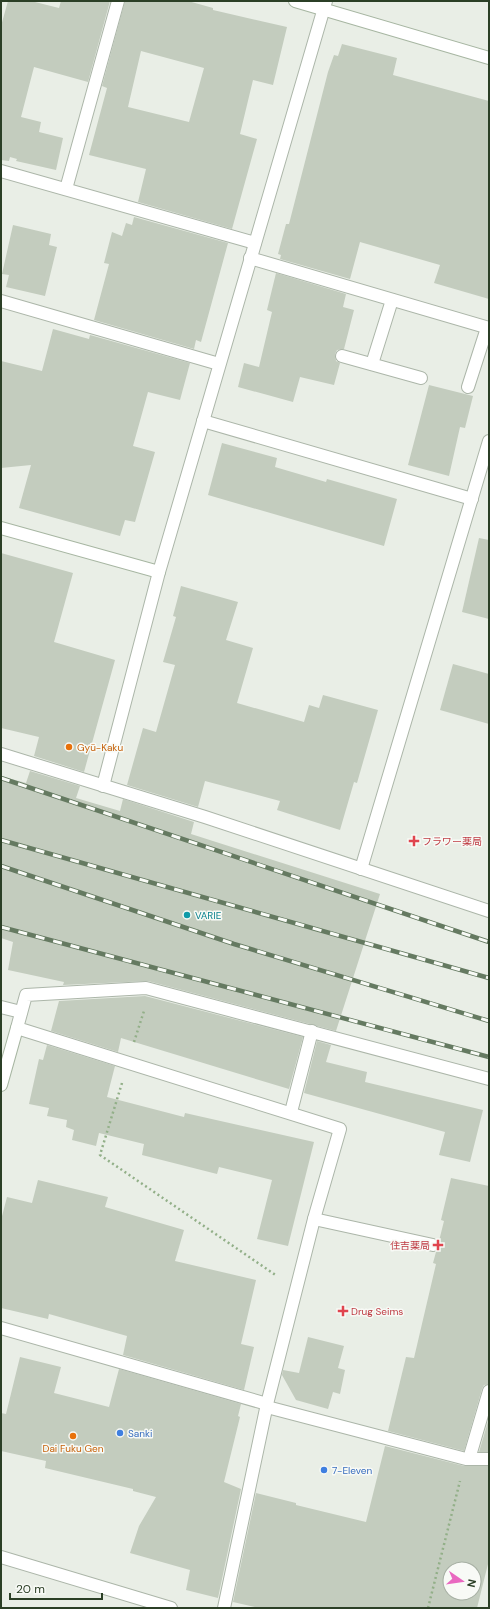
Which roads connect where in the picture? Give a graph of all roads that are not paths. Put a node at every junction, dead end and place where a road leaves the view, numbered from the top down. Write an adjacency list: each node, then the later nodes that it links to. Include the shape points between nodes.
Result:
1 (118, 1): 6 (street)
2 (295, 1): 3 (street)
3 (325, 5): 4 (street); 7 (street)
4 (489, 58)
5 (1, 171): 6 (street)
6 (66, 189): 7 (street)
7 (255, 243): 8 (street)
8 (250, 258): 9 (street); 13 (street)
9 (392, 300): 11 (street); 14 (street)
10 (1, 301): 13 (street)
11 (488, 328): 16 (street)
12 (342, 356): 14 (street)
13 (219, 364): 17 (street)
14 (372, 364): 15 (street)
15 (421, 378)
16 (468, 387)
17 (203, 421): 19 (street); 21 (street)
18 (489, 441): 19 (street)
19 (472, 499): 24 (street)
20 (1, 528): 21 (street)
21 (159, 572): 23 (street)
22 (1, 754): 23 (street)
23 (103, 786): 24 (street)
24 (361, 869): 25 (street)
25 (489, 911)
26 (1, 1007): 27 (street)
27 (21, 1012): 28 (street); 29 (street, via 26,995 146,988)
28 (17, 1028): 31 (street); 32 (street)
29 (312, 1031): 30 (street); 32 (street)
30 (489, 1079)
31 (1, 1085)
32 (291, 1112): 33 (street, via 340,1129)
33 (314, 1219): 34 (street); 37 (street)
34 (433, 1244)
35 (1, 1328): 37 (street)
36 (489, 1391): 38 (street)
37 (267, 1406): 38 (street); 42 (street)
38 (467, 1459): 39 (street)
39 (489, 1459)
40 (1, 1557): 41 (street)
41 (171, 1608)
42 (224, 1608)

